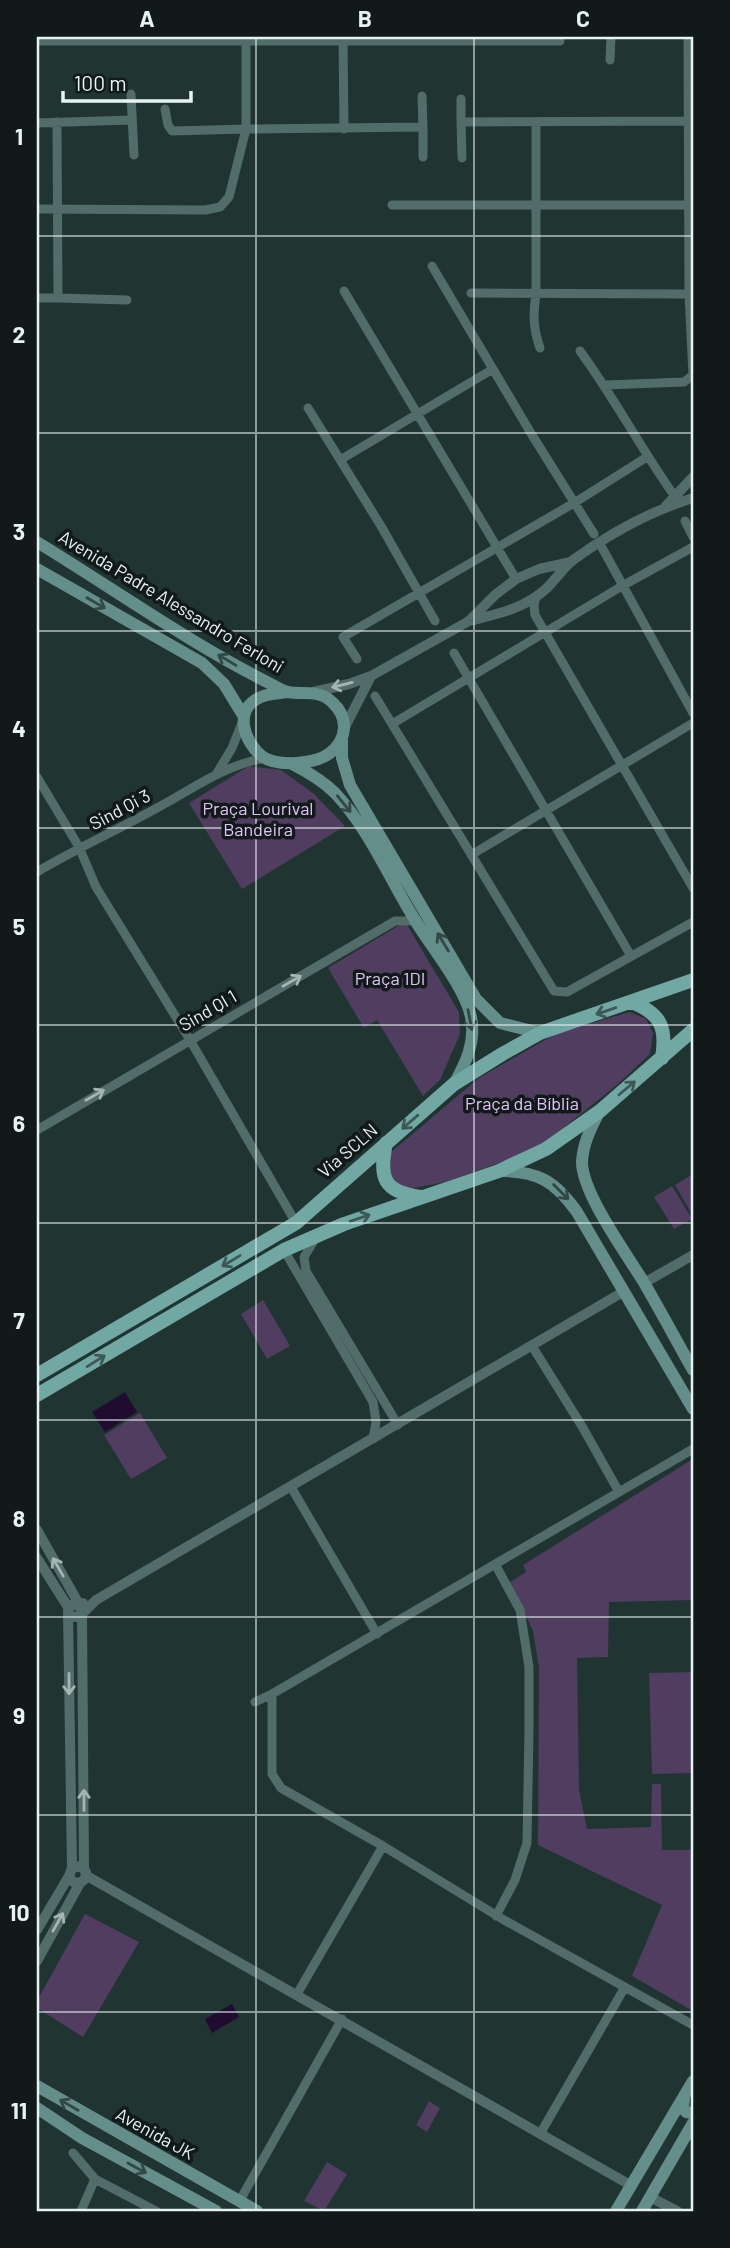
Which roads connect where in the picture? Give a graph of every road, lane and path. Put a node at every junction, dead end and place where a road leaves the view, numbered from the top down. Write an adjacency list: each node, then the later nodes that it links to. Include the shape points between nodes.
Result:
1 (611, 37): 8 (street)
2 (688, 37): 14 (street)
3 (246, 39): 4 (street); 6 (street); 20 (street)
4 (343, 39): 5 (street); 21 (street)
5 (498, 39): 7 (street)
6 (37, 41)
7 (560, 41)
8 (610, 60)
9 (131, 94): 13 (street)
10 (422, 96): 19 (street)
11 (461, 99): 16 (street)
12 (165, 109): 20 (street, via 172,131)
13 (132, 120): 15 (street); 22 (street)
14 (690, 121): 17 (street); 26 (street)
15 (57, 122): 18 (street); 29 (street)
16 (461, 122): 17 (street); 24 (street)
17 (536, 122): 27 (street)
18 (37, 123)
19 (423, 127): 21 (street); 23 (street)
20 (246, 129): 21 (street); 29 (street, via 229,197 220,207)
21 (344, 129)
22 (134, 155)
23 (423, 157)
24 (461, 158)
25 (392, 205): 27 (street)
26 (691, 205): 27 (street); 34 (street)
27 (536, 207): 33 (street)
28 (37, 209): 29 (street)
29 (57, 209): 36 (street)
30 (432, 266): 40 (street)
31 (344, 291): 43 (street)
32 (471, 293): 33 (street)
33 (536, 294): 34 (street); 38 (street, via 533,329)
34 (689, 295): 41 (street, via 691,379)
35 (37, 298): 36 (street)
36 (58, 298): 37 (street)
37 (127, 300)
38 (540, 348)
39 (580, 351): 41 (street)
40 (493, 369): 43 (street); 49 (street)
41 (606, 385): 44 (street)
42 (308, 408): 45 (street)
43 (417, 414): 45 (street); 55 (street)
44 (647, 457): 47 (street); 49 (street)
45 (340, 460): 63 (street)
46 (693, 477): 50 (street)
47 (671, 491)
48 (693, 498): 50 (street)
49 (574, 503): 53 (street); 55 (street)
50 (665, 507): 53 (street)
51 (685, 521): 52 (street)
52 (693, 537)
53 (597, 539): 57 (street); 61 (street)
54 (37, 542): 76 (main road, Avenida Padre Alessandro Ferloni, one-way to 54, via 234,665)
55 (496, 547): 60 (street); 63 (street)
56 (693, 547): 61 (street)
57 (571, 562): 59 (street); 62 (street)
58 (37, 569): 80 (main road, Avenida Padre Alessandro Ferloni, one-way to 80, via 202,663 224,684)
59 (539, 569): 60 (street); 62 (street)
60 (516, 579): 64 (street)
61 (622, 586): 71 (street); 79 (street)
62 (548, 587): 65 (street)
63 (420, 593): 69 (street); 73 (street, via 343,637)
64 (495, 595): 67 (street, via 499,608); 70 (street)
65 (536, 597): 66 (street); 68 (street)
66 (519, 608): 67 (street); 68 (street)
67 (507, 612): 70 (street)
68 (535, 615): 71 (street)
69 (435, 621)
70 (468, 621): 74 (street)
71 (545, 632): 75 (street); 86 (street)
72 (454, 653): 75 (street)
73 (357, 659)
74 (371, 676): 77 (street, one-way to 77); 83 (street)
75 (469, 679): 82 (street); 89 (street)
76 (287, 692): 77 (main road); 80 (main road, via 260,697)
77 (313, 692): 83 (main road, via 332,701 341,713)
78 (375, 696): 82 (street)
79 (693, 713)
80 (242, 719): 84 (main road, via 248,737); 87 (street)
81 (693, 723): 86 (street)
82 (392, 724): 91 (street)
83 (344, 734): 85 (main road, via 329,754); 102 (main road, one-way to 83, via 499,1023 476,999 350,785 342,758)
84 (265, 758): 85 (main road); 87 (street)
85 (290, 763): 94 (main road, one-way to 94, via 334,791 357,820)
86 (622, 765): 89 (street); 93 (street)
87 (221, 769): 90 (street, Sind Qi 3, via 190,791)
88 (37, 777): 90 (street)
89 (545, 810): 91 (street); 98 (street)
90 (79, 847): 92 (street, Sind Qi 3); 103 (street, via 96,887)
91 (471, 855): 98 (street, via 554,991 567,992)
92 (37, 872)
93 (693, 888)
94 (405, 903): 95 (street); 96 (main road)
95 (395, 921): 96 (street); 103 (street, Sind QI 1, one-way to 95)
96 (415, 921): 105 (main road, one-way to 105, via 471,1017 471,1046)
97 (693, 922): 98 (street)
98 (631, 956)
99 (693, 980): 100 (main road, Via SCLN)
100 (631, 1002): 102 (main road, Via SCLN, one-way to 102); 104 (main road, via 653,1013 662,1027)
101 (693, 1030): 104 (main road)
102 (540, 1033): 105 (main road, Via SCLN)
103 (190, 1040): 107 (street, Sind QI 1, one-way to 103); 111 (street)
104 (662, 1058): 106 (main road, one-way to 104)
105 (454, 1084): 108 (main road, Via SCLN, one-way to 108)
106 (600, 1111): 109 (main road, via 546,1149); 113 (main road, via 588,1133 582,1164 585,1179)
107 (37, 1130)
108 (386, 1143): 110 (main road, via 382,1165 387,1182 395,1190); 111 (main road, Via SCLN)
109 (499, 1171): 110 (main road); 115 (main road, one-way to 115, via 529,1173 552,1184 578,1212)
110 (421, 1197): 112 (main road, one-way to 110)
111 (296, 1223): 123 (main road, Via SCLN, one-way to 123)
112 (317, 1236): 114 (main road); 126 (street, via 304,1257 306,1271)
113 (617, 1239): 115 (main road, via 603,1243); 117 (main road)
114 (284, 1250): 124 (main road, one-way to 114); 127 (street, via 373,1402)
115 (599, 1251): 118 (main road)
116 (693, 1255): 117 (street)
117 (644, 1283): 119 (main road)
118 (623, 1292): 120 (main road); 121 (street)
119 (663, 1318): 120 (main road, via 657,1335); 122 (main road)
120 (644, 1326): 125 (main road)
121 (532, 1346): 126 (street); 130 (street)
122 (693, 1370)
123 (37, 1375)
124 (37, 1395)
125 (693, 1409)
126 (398, 1425): 127 (street)
127 (373, 1440): 129 (street)
128 (693, 1449): 130 (street)
129 (292, 1487): 134 (street); 135 (street)
130 (619, 1492): 133 (street)
131 (37, 1530): 134 (street, one-way to 131)
132 (37, 1558): 134 (street)
133 (495, 1564): 135 (street); 141 (street, via 520,1610 529,1667 527,1843)
134 (75, 1610): 139 (street, one-way to 139); 140 (street, one-way to 134)
135 (377, 1634): 136 (street)
136 (272, 1694): 137 (street); 138 (street, via 274,1781)
137 (255, 1702)
138 (383, 1846): 141 (street); 145 (street)
139 (70, 1872): 140 (street, via 73,1882); 140 (street, via 78,1865); 142 (street)
140 (84, 1876): 143 (street, one-way to 140); 145 (street)
141 (496, 1916): 144 (street)
142 (37, 1930)
143 (37, 1961)
144 (625, 1987): 147 (street); 154 (street)
145 (297, 1994): 146 (street)
146 (342, 2019): 154 (street); 161 (street)
147 (693, 2025)
148 (693, 2081): 150 (main road)
149 (38, 2087): 151 (main road, via 42,2097); 161 (main road, Avenida JK, one-way to 149)
150 (684, 2099): 152 (main road, via 683,2108); 155 (main road)
151 (37, 2105): 164 (main road, one-way to 164, via 82,2137)
152 (693, 2113)
153 (693, 2123): 157 (main road)
154 (540, 2134): 159 (street)
155 (654, 2148): 157 (main road, via 667,2151); 159 (main road)
156 (73, 2153): 158 (street)
157 (668, 2164): 160 (main road)
158 (95, 2179): 162 (street); 163 (street)
159 (632, 2186): 166 (main road)
160 (650, 2197): 167 (main road); 168 (street)
161 (239, 2202): 165 (main road, Avenida JK)
162 (81, 2211)
163 (156, 2211)
164 (216, 2211)
165 (257, 2211)
166 (616, 2211)
167 (642, 2211)
168 (677, 2211)

